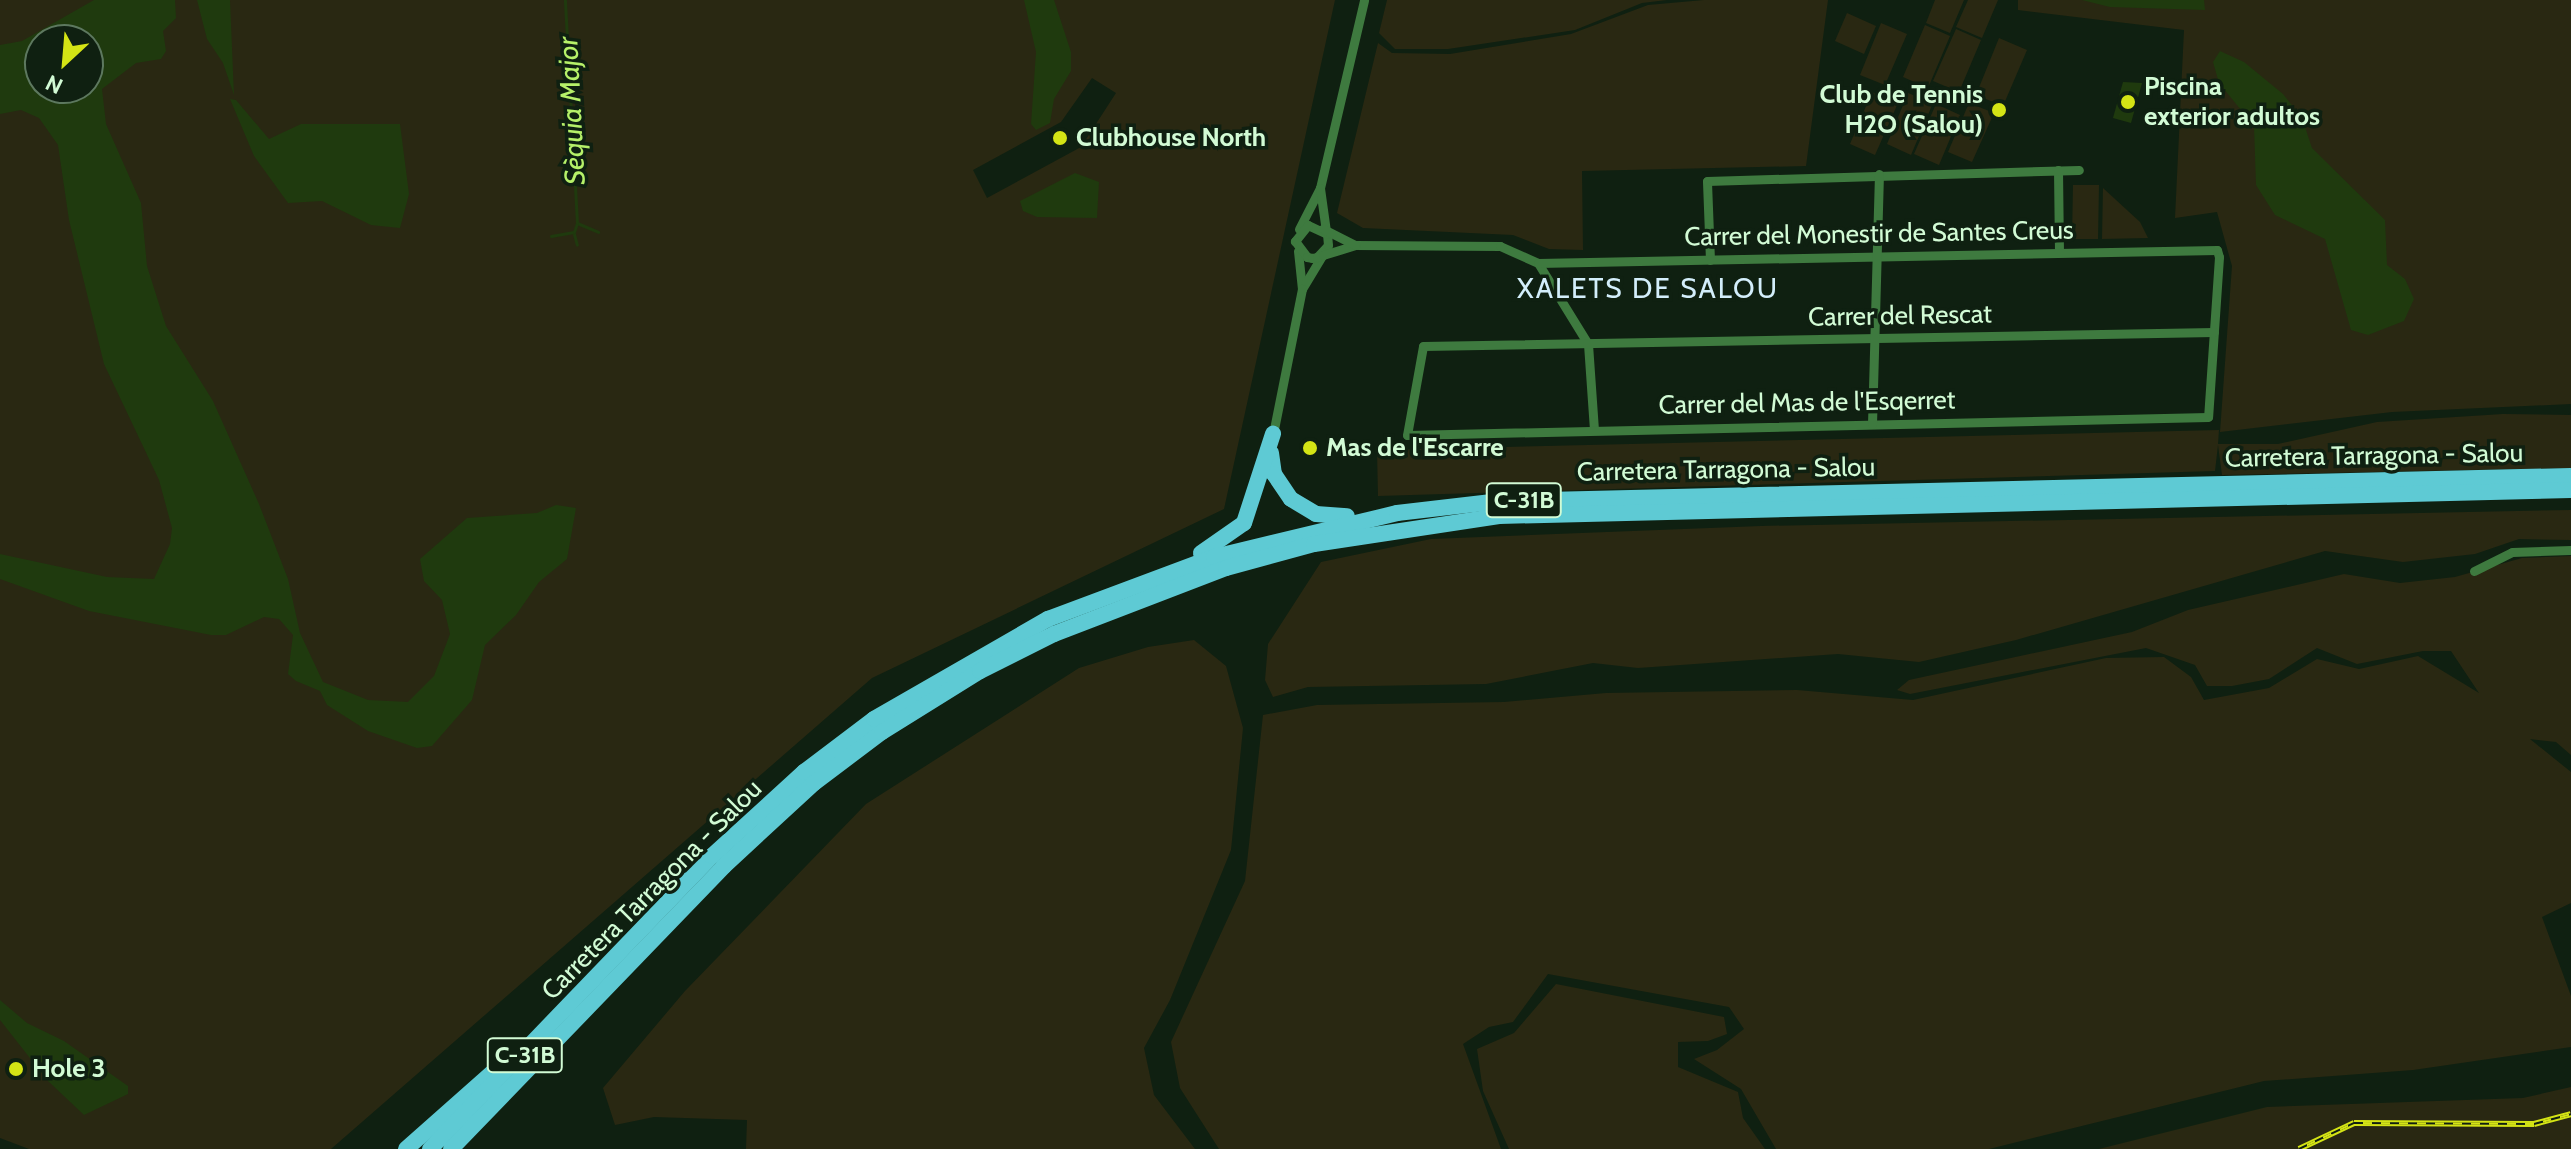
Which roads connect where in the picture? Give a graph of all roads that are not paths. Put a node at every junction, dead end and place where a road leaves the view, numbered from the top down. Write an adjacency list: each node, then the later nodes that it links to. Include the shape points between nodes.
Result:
1 (1364, 0): 5 (street)
2 (2058, 170): 3 (street); 4 (street); 10 (street)
3 (2079, 170)
4 (1879, 174): 12 (street); 13 (street, via 1707,181)
5 (1320, 188): 6 (street); 7 (street)
6 (1298, 231): 7 (street, via 1313,224); 9 (street)
7 (1326, 231): 8 (street); 11 (street)
8 (1355, 245): 11 (street); 14 (street, via 1500,246)
9 (1298, 251): 11 (street); 15 (street)
10 (2059, 251): 12 (street, Carrer del Monestir de Santes Creus); 16 (street, Carrer del Monestir de Santes Creus, via 2218,254)
11 (1322, 254): 15 (street)
12 (1877, 258): 13 (street, Carrer del Monestir de Santes Creus); 17 (street)
13 (1710, 260): 14 (street, Carrer del Monestir de Santes Creus)
14 (1538, 263): 18 (street)
15 (1302, 289): 21 (street)
16 (2214, 332): 17 (street, Carrer del Rescat); 19 (street, Carrer del Mas de l'Esqerret, via 2208,417)
17 (1875, 339): 18 (street, Carrer del Rescat); 19 (street)
18 (1588, 344): 20 (street); 22 (street, Carrer del Rescat, via 1423,346)
19 (1872, 424): 20 (street, Carrer del Mas de l'Esqerret)
20 (1594, 430): 22 (street, Carrer del Mas de l'Esqerret)
21 (1273, 434): 25 (highway, via 1274,474 1283,491 1307,511 1326,517); 28 (highway, via 1255,498 1237,531 1208,550 1135,577)
22 (1407, 435)
23 (2571, 476): 25 (highway, Carretera Tarragona - Salou / C-31B, via 1640,495 1500,501)
24 (2571, 490): 30 (highway, Carretera Tarragona - Salou / C-31B, via 1515,515 1314,544 1179,584 1054,634 980,671 882,732 814,783 724,866)
25 (1397, 513): 28 (highway, Carretera Tarragona - Salou / C-31B, via 1270,540)
26 (2571, 550): 27 (street, via 2512,552)
27 (2474, 571)
28 (1111, 595): 29 (highway, Carretera Tarragona - Salou / C-31B, via 1048,619 974,657 874,719 804,772 712,856)
29 (616, 957): 31 (highway); 32 (highway, Carretera Tarragona - Salou / C-31B)
30 (636, 959): 33 (highway, Carretera Tarragona - Salou / C-31B); 34 (highway, via 537,1077)
31 (406, 1149)
32 (430, 1149)
33 (451, 1149)
34 (467, 1149)

